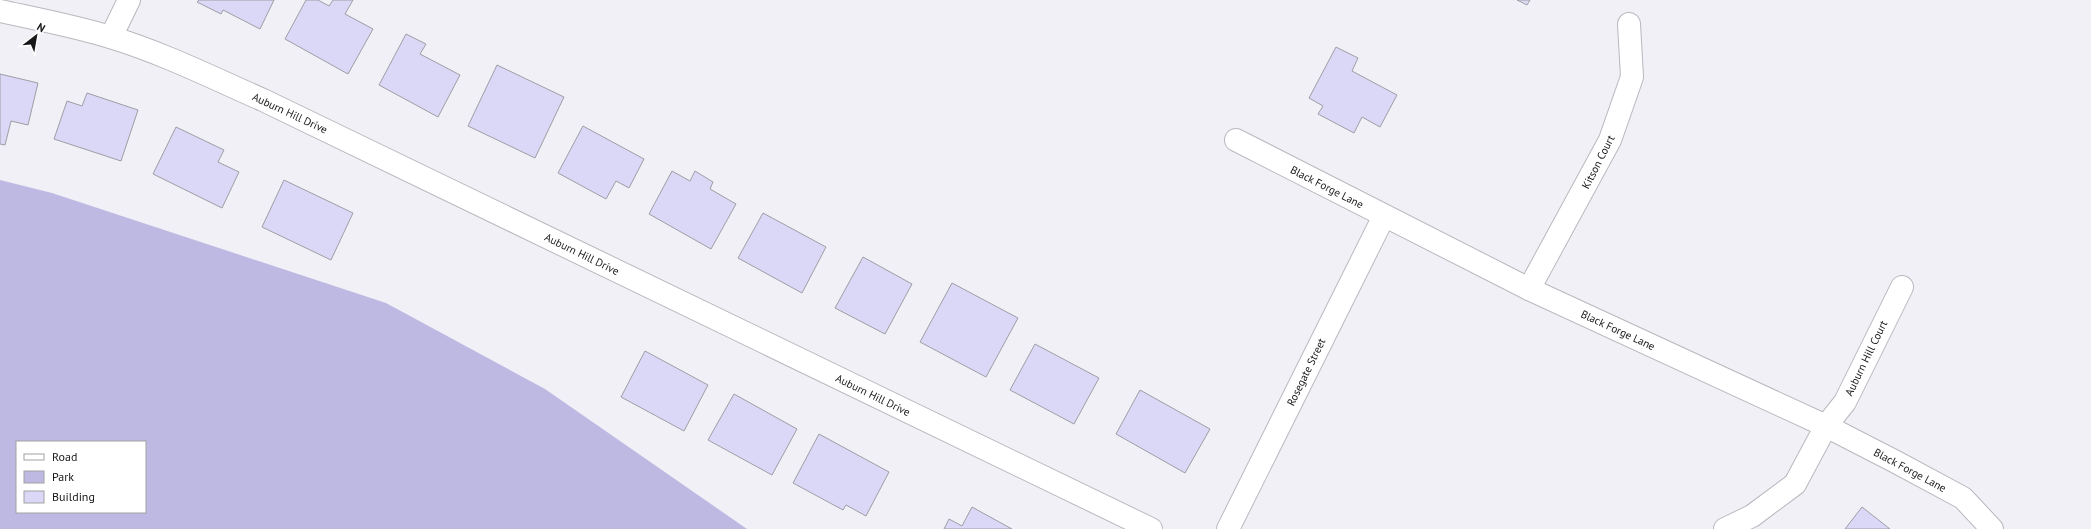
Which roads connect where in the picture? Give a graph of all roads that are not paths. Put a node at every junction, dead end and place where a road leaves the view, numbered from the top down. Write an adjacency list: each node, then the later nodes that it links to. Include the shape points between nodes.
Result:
1 (129, 0): 4 (street)
2 (0, 11): 4 (street, Auburn Hill Drive)
3 (1630, 24): 8 (street, Kitson Court, via 1632,77 1610,140)
4 (111, 37): 10 (street, Auburn Hill Drive, via 178,62 270,103)
5 (1236, 140): 6 (street, Black Forge Lane)
6 (1384, 216): 8 (street, Black Forge Lane); 11 (street, Rosegate Street)
7 (1902, 287): 9 (street, Auburn Hill Court, via 1845,402)
8 (1529, 289): 9 (street, Black Forge Lane)
9 (1826, 426): 12 (street, via 1795,484 1752,516); 13 (street, Black Forge Lane, via 1963,498)
10 (1151, 529)
11 (1228, 529)
12 (1725, 529)
13 (1992, 529)

